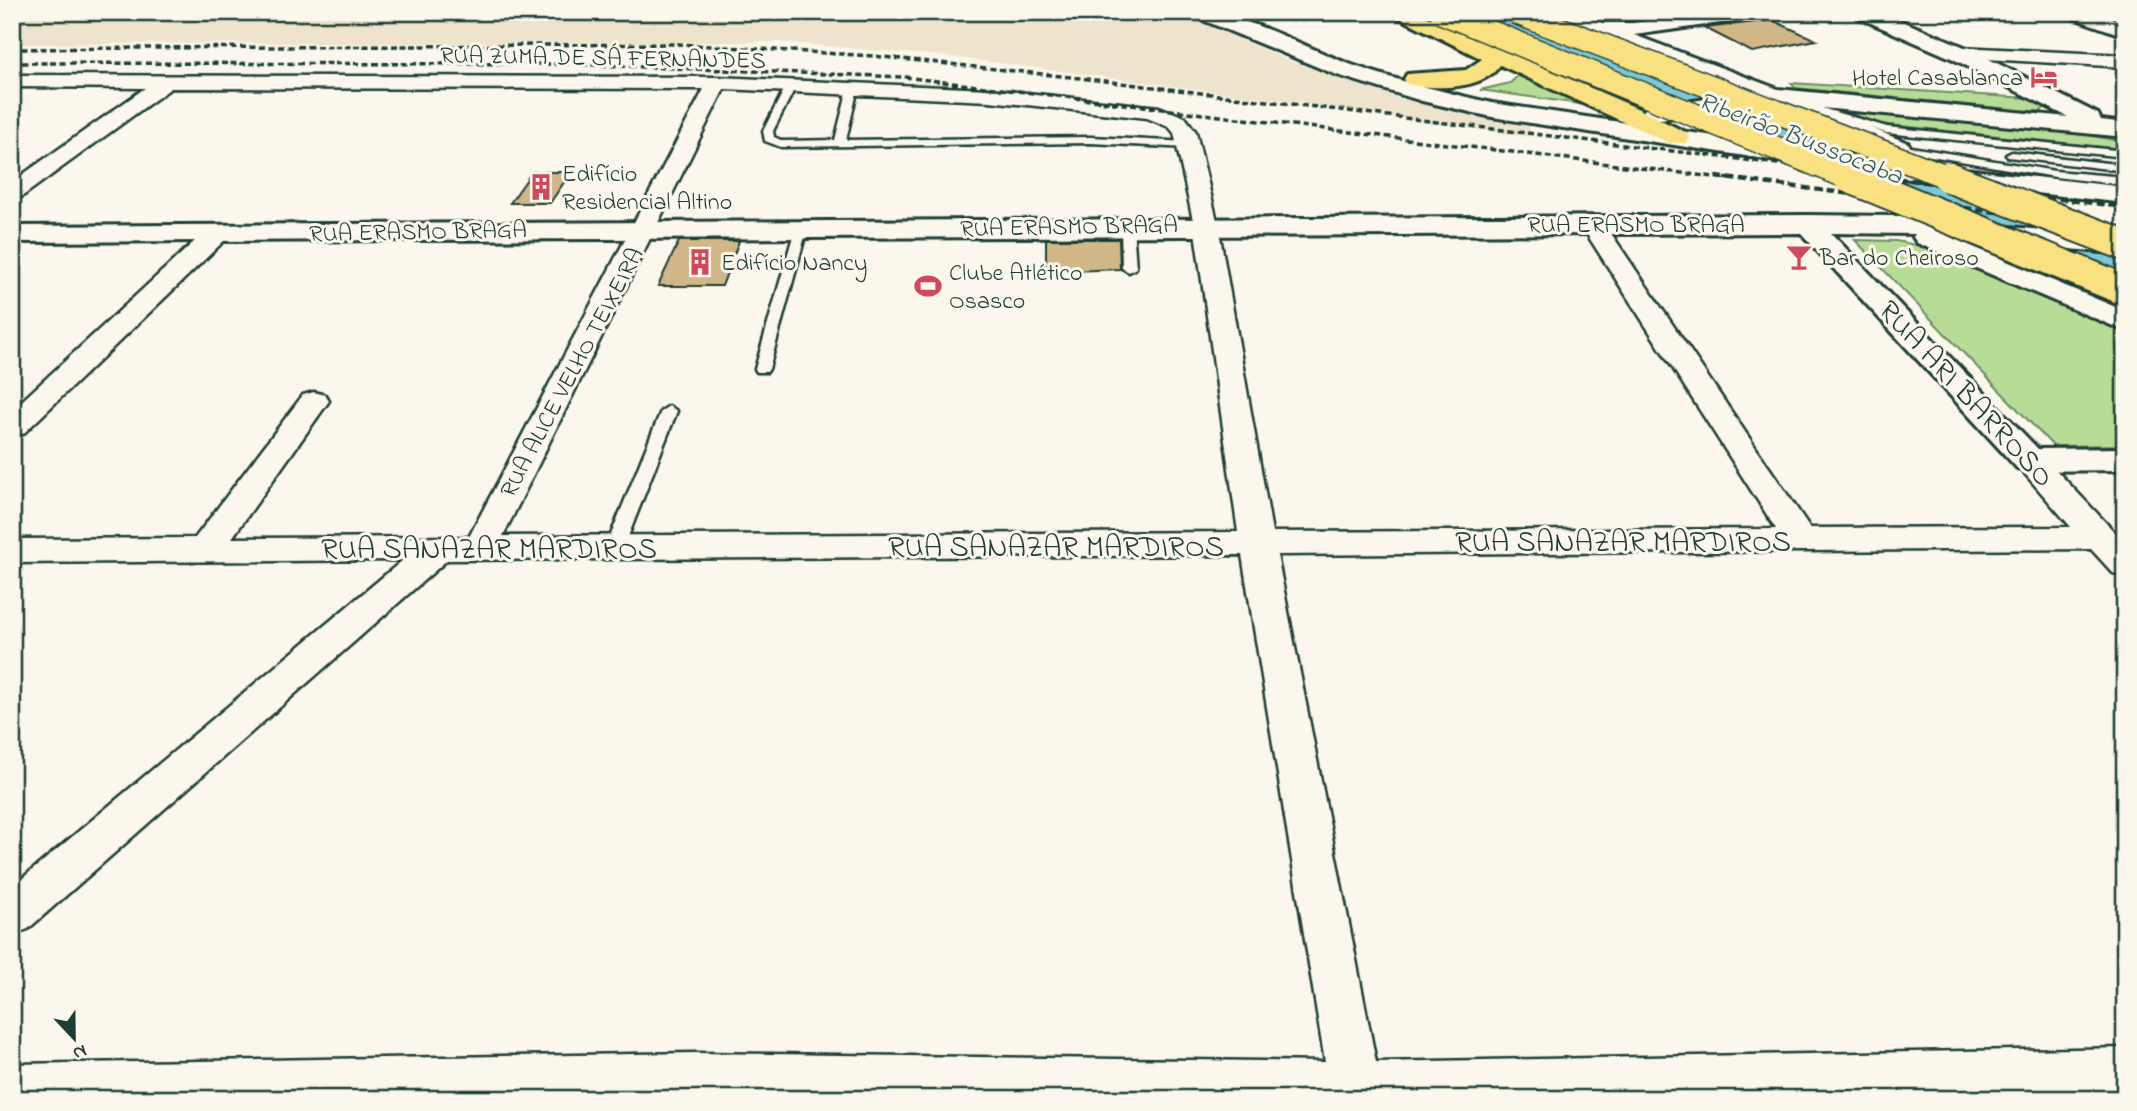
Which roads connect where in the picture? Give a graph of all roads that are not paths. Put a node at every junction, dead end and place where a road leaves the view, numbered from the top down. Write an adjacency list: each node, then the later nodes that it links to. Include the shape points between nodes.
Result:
1 (1200, 12): 27 (street, via 1345,70 1430,96 1492,110)
2 (1235, 12): 16 (street)
3 (1398, 12): 13 (main road)
4 (1441, 12): 46 (main road, bridge)
5 (1515, 12): 44 (main road, bridge)
6 (1555, 12): 12 (street)
7 (1756, 12): 10 (street)
8 (1862, 12): 14 (street)
9 (2074, 12): 11 (street)
10 (1712, 15): 12 (street)
11 (2125, 30)
12 (1635, 37): 22 (street)
13 (1485, 49): 16 (main road, via 1493,60 1481,72); 24 (main road)
14 (1959, 53): 15 (street); 25 (street)
15 (2125, 61)
16 (1415, 79): 24 (street, via 1536,104)
17 (167, 80): 18 (street, RUA ZUMA DE SÁ FERNANDES); 19 (street, RUA ZUMA DE SÁ FERNANDES); 33 (street)
18 (12, 82)
19 (717, 83): 20 (street, RUA ZUMA DE SÁ FERNANDES); 40 (street, RUA ALICE VELHO TEIXEIRA)
20 (791, 86): 21 (street, RUA ZUMA DE SÁ FERNANDES); 28 (lane, via 768,131 769,139 780,144)
21 (853, 88): 26 (street, RUA ZUMA DE SÁ FERNANDES, via 989,94 1151,112 1177,122); 28 (lane)
22 (1774, 96): 23 (street); 25 (street); 29 (lane, via 1886,130); 30 (street)
23 (1712, 106): 24 (street); 27 (street, via 1679,123)
24 (1631, 114): 27 (main road)
25 (2119, 131)
26 (1186, 138): 28 (lane); 37 (street)
27 (1681, 138): 30 (street, via 1855,163)
28 (840, 142)
29 (2125, 154)
30 (1902, 156): 31 (lane, via 1934,146); 32 (lane); 34 (street)
31 (2125, 168)
32 (2125, 181)
33 (12, 193)
34 (2125, 195)
35 (1807, 223): 36 (street, RUA ERASMO BRAGA); 38 (street, RUA ERASMO BRAGA); 53 (street, RUA ARI BARROSO)
36 (1896, 223): 44 (street, RUA ERASMO BRAGA); 47 (street)
37 (1206, 225): 38 (street, RUA ERASMO BRAGA); 39 (street, RUA ERASMO BRAGA); 56 (street)
38 (1593, 225): 55 (street)
39 (1127, 226): 41 (street, RUA ERASMO BRAGA); 45 (lane)
40 (647, 228): 41 (street, RUA ERASMO BRAGA); 42 (street, RUA ERASMO BRAGA); 58 (street, RUA ALICE VELHO TEIXEIRA)
41 (801, 229): 48 (lane)
42 (218, 233): 43 (street, RUA ERASMO BRAGA); 51 (street)
43 (12, 234)
44 (2125, 246)
45 (1129, 268)
46 (2125, 290)
47 (2125, 322)
48 (761, 369)
49 (314, 401): 60 (street)
50 (669, 411): 57 (lane)
51 (12, 428)
52 (2125, 459): 53 (street)
53 (2029, 460): 54 (street, RUA ARI BARROSO)
54 (2100, 538): 55 (street, RUA SANAZAR MARDIROS); 62 (street, RUA ARI BARROSO)
55 (1801, 541): 56 (street, RUA SANAZAR MARDIROS)
56 (1258, 545): 57 (street, RUA SANAZAR MARDIROS); 67 (street)
57 (615, 547): 58 (street, RUA SANAZAR MARDIROS)
58 (480, 548): 59 (street, RUA SANAZAR MARDIROS)
59 (438, 549): 60 (street, RUA SANAZAR MARDIROS); 63 (street)
60 (205, 550): 61 (street, RUA SANAZAR MARDIROS)
61 (12, 551)
62 (2125, 565)
63 (12, 915)
64 (2125, 1073): 67 (street)
65 (687, 1088): 66 (street); 67 (street)
66 (12, 1089)
67 (1357, 1093)

